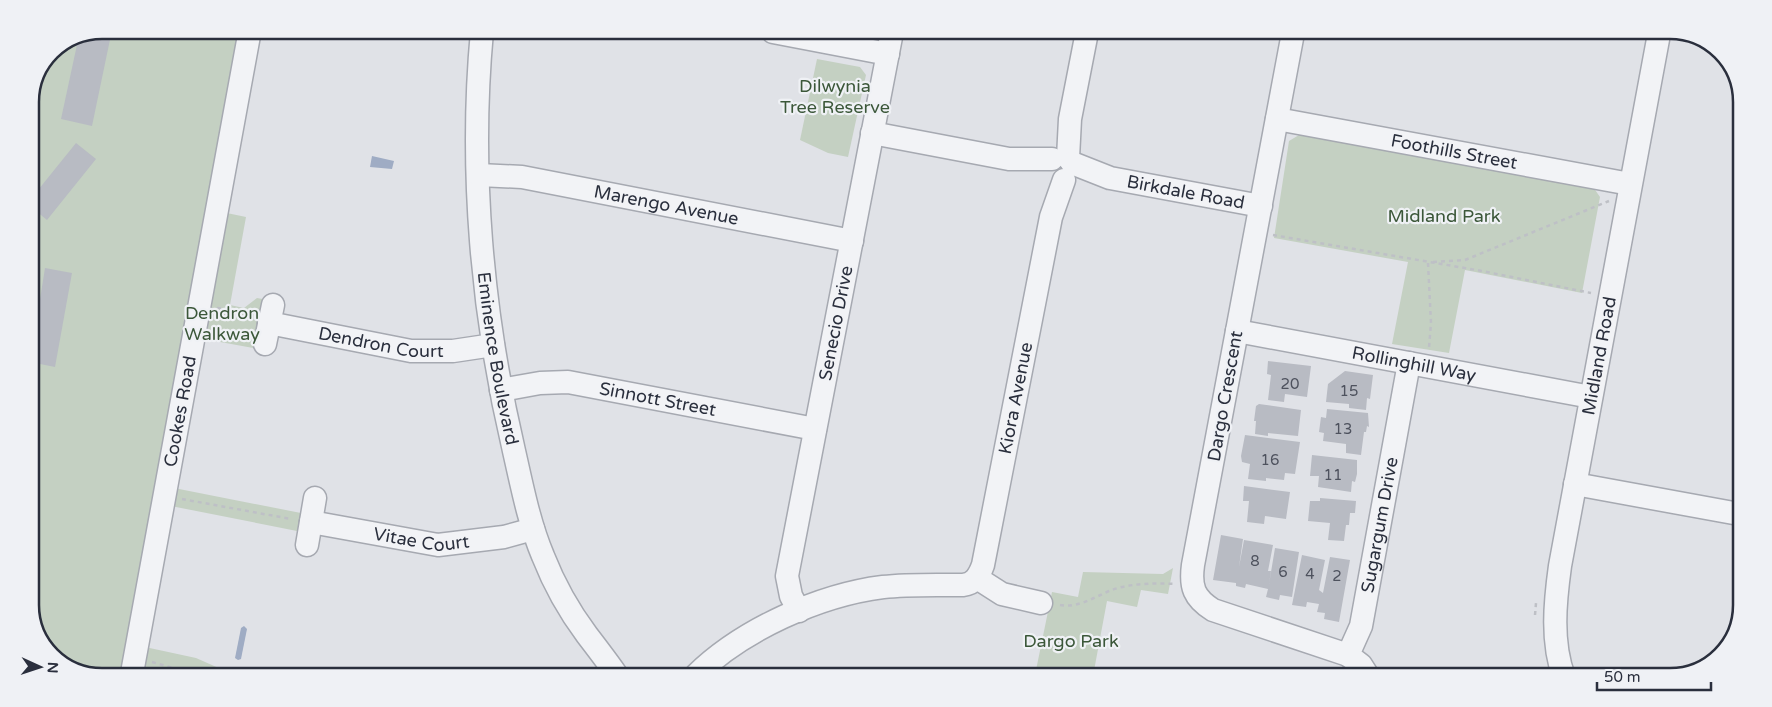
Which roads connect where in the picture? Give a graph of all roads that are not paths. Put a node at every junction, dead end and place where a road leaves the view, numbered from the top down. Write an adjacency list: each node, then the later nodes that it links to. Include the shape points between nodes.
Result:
1 (248, 39): 33 (street, Cookes Road, via 165,496)
2 (482, 39): 12 (street, Eminence Boulevard)
3 (810, 39): 8 (street)
4 (891, 39): 8 (street, Senecio Drive)
5 (1086, 39): 11 (street, Kiora Avenue)
6 (1292, 39): 9 (street, Dargo Crescent)
7 (1658, 39): 13 (street, Midland Road)
8 (888, 54): 10 (street, Senecio Drive)
9 (1277, 119): 13 (street, Foothills Street); 14 (street, Dargo Crescent)
10 (872, 133): 11 (street, Birkdale Road); 15 (street, Senecio Drive)
11 (1060, 169): 14 (street, Birkdale Road); 29 (street, Kiora Avenue, via 983,566)
12 (479, 175): 15 (street, Marengo Avenue, via 522,177); 18 (street, Eminence Boulevard)
13 (1630, 184): 21 (street, Midland Road)
14 (1260, 206): 17 (street, Dargo Crescent)
15 (852, 241): 22 (street, Senecio Drive)
16 (269, 324): 18 (street, Dendron Court, via 411,351 453,351)
17 (1237, 330): 19 (street, Rollinghill Way); 32 (street, Dargo Crescent, via 1193,565 1192,587 1202,603 1213,610)
18 (493, 345): 20 (street, Eminence Boulevard)
19 (1418, 365): 21 (street, Rollinghill Way); 32 (street, Sugargum Drive, via 1361,626)
20 (501, 390): 22 (street, Sinnott Street, via 568,382); 27 (street, Eminence Boulevard)
21 (1591, 396): 23 (street, Midland Road)
22 (815, 429): 31 (street, Senecio Drive, via 786,576)
23 (1575, 484): 25 (street); 37 (street, Midland Road, via 1556,592 1557,647)
24 (315, 498): 26 (street)
25 (1733, 513)
26 (301, 521): 27 (street, Vitae Court, via 438,545 504,537); 28 (street)
27 (533, 529): 34 (street, Eminence Boulevard, via 542,556 568,605)
28 (307, 544)
29 (977, 578): 30 (street, via 1002,594); 31 (street, via 962,585 907,585 853,592)
30 (1041, 603)
31 (799, 611): 35 (street, via 736,642)
32 (1348, 655): 36 (street)
33 (139, 667)
34 (615, 668)
35 (703, 668)
36 (1363, 668)
37 (1562, 668)

